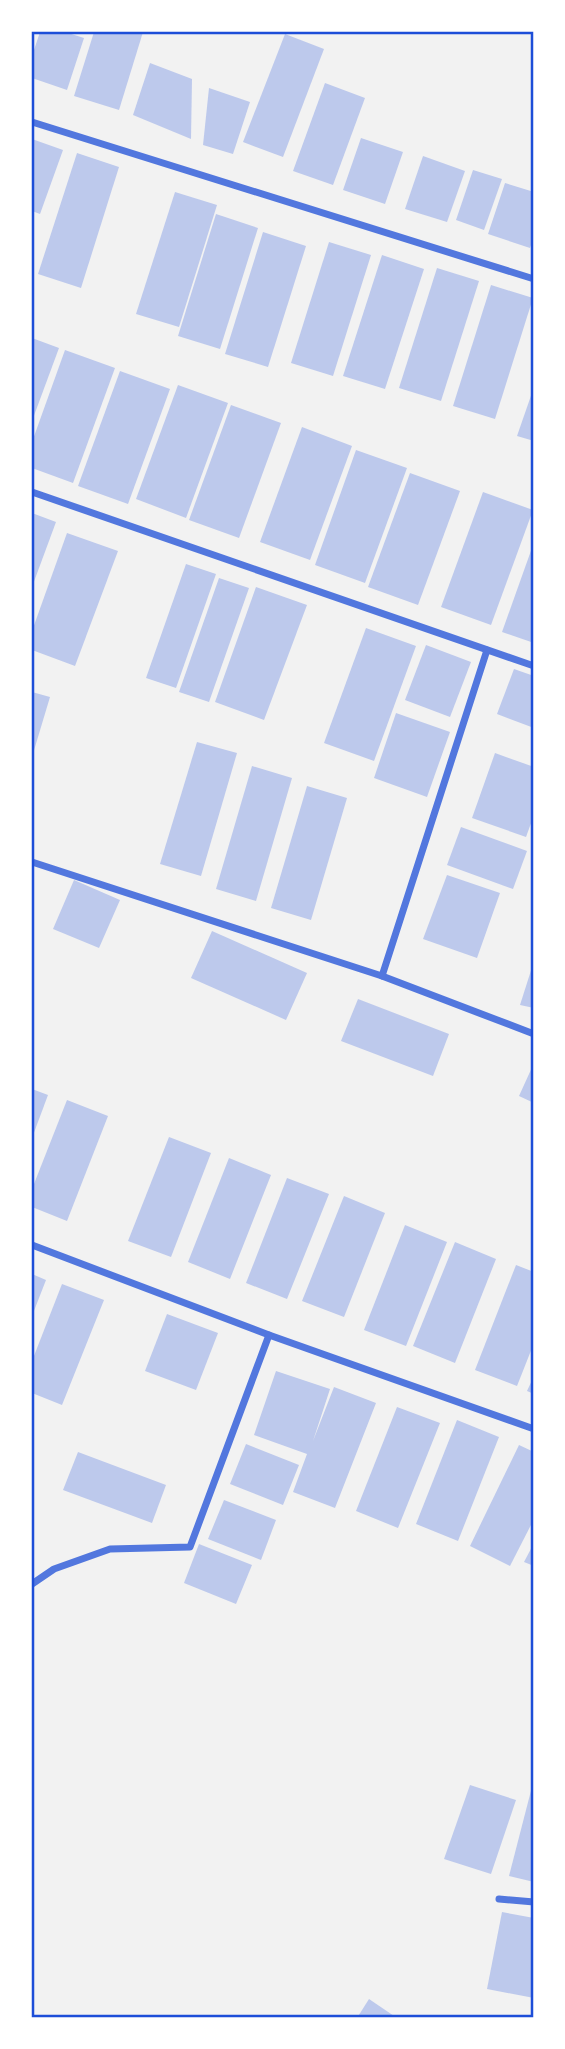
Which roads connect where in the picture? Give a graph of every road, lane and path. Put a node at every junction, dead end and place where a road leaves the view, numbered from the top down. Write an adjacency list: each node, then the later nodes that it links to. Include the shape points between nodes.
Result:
1 (32, 122): 2 (street)
2 (534, 279)
3 (32, 492): 4 (street)
4 (487, 650): 5 (street); 7 (street)
5 (534, 666)
6 (32, 862): 7 (street)
7 (382, 976): 8 (street)
8 (534, 1034)
9 (32, 1245): 10 (street)
10 (269, 1335): 11 (street); 12 (street, via 190,1546 110,1549 54,1569)
11 (534, 1429)
12 (32, 1584)
13 (499, 1899): 14 (street)
14 (534, 1902)

